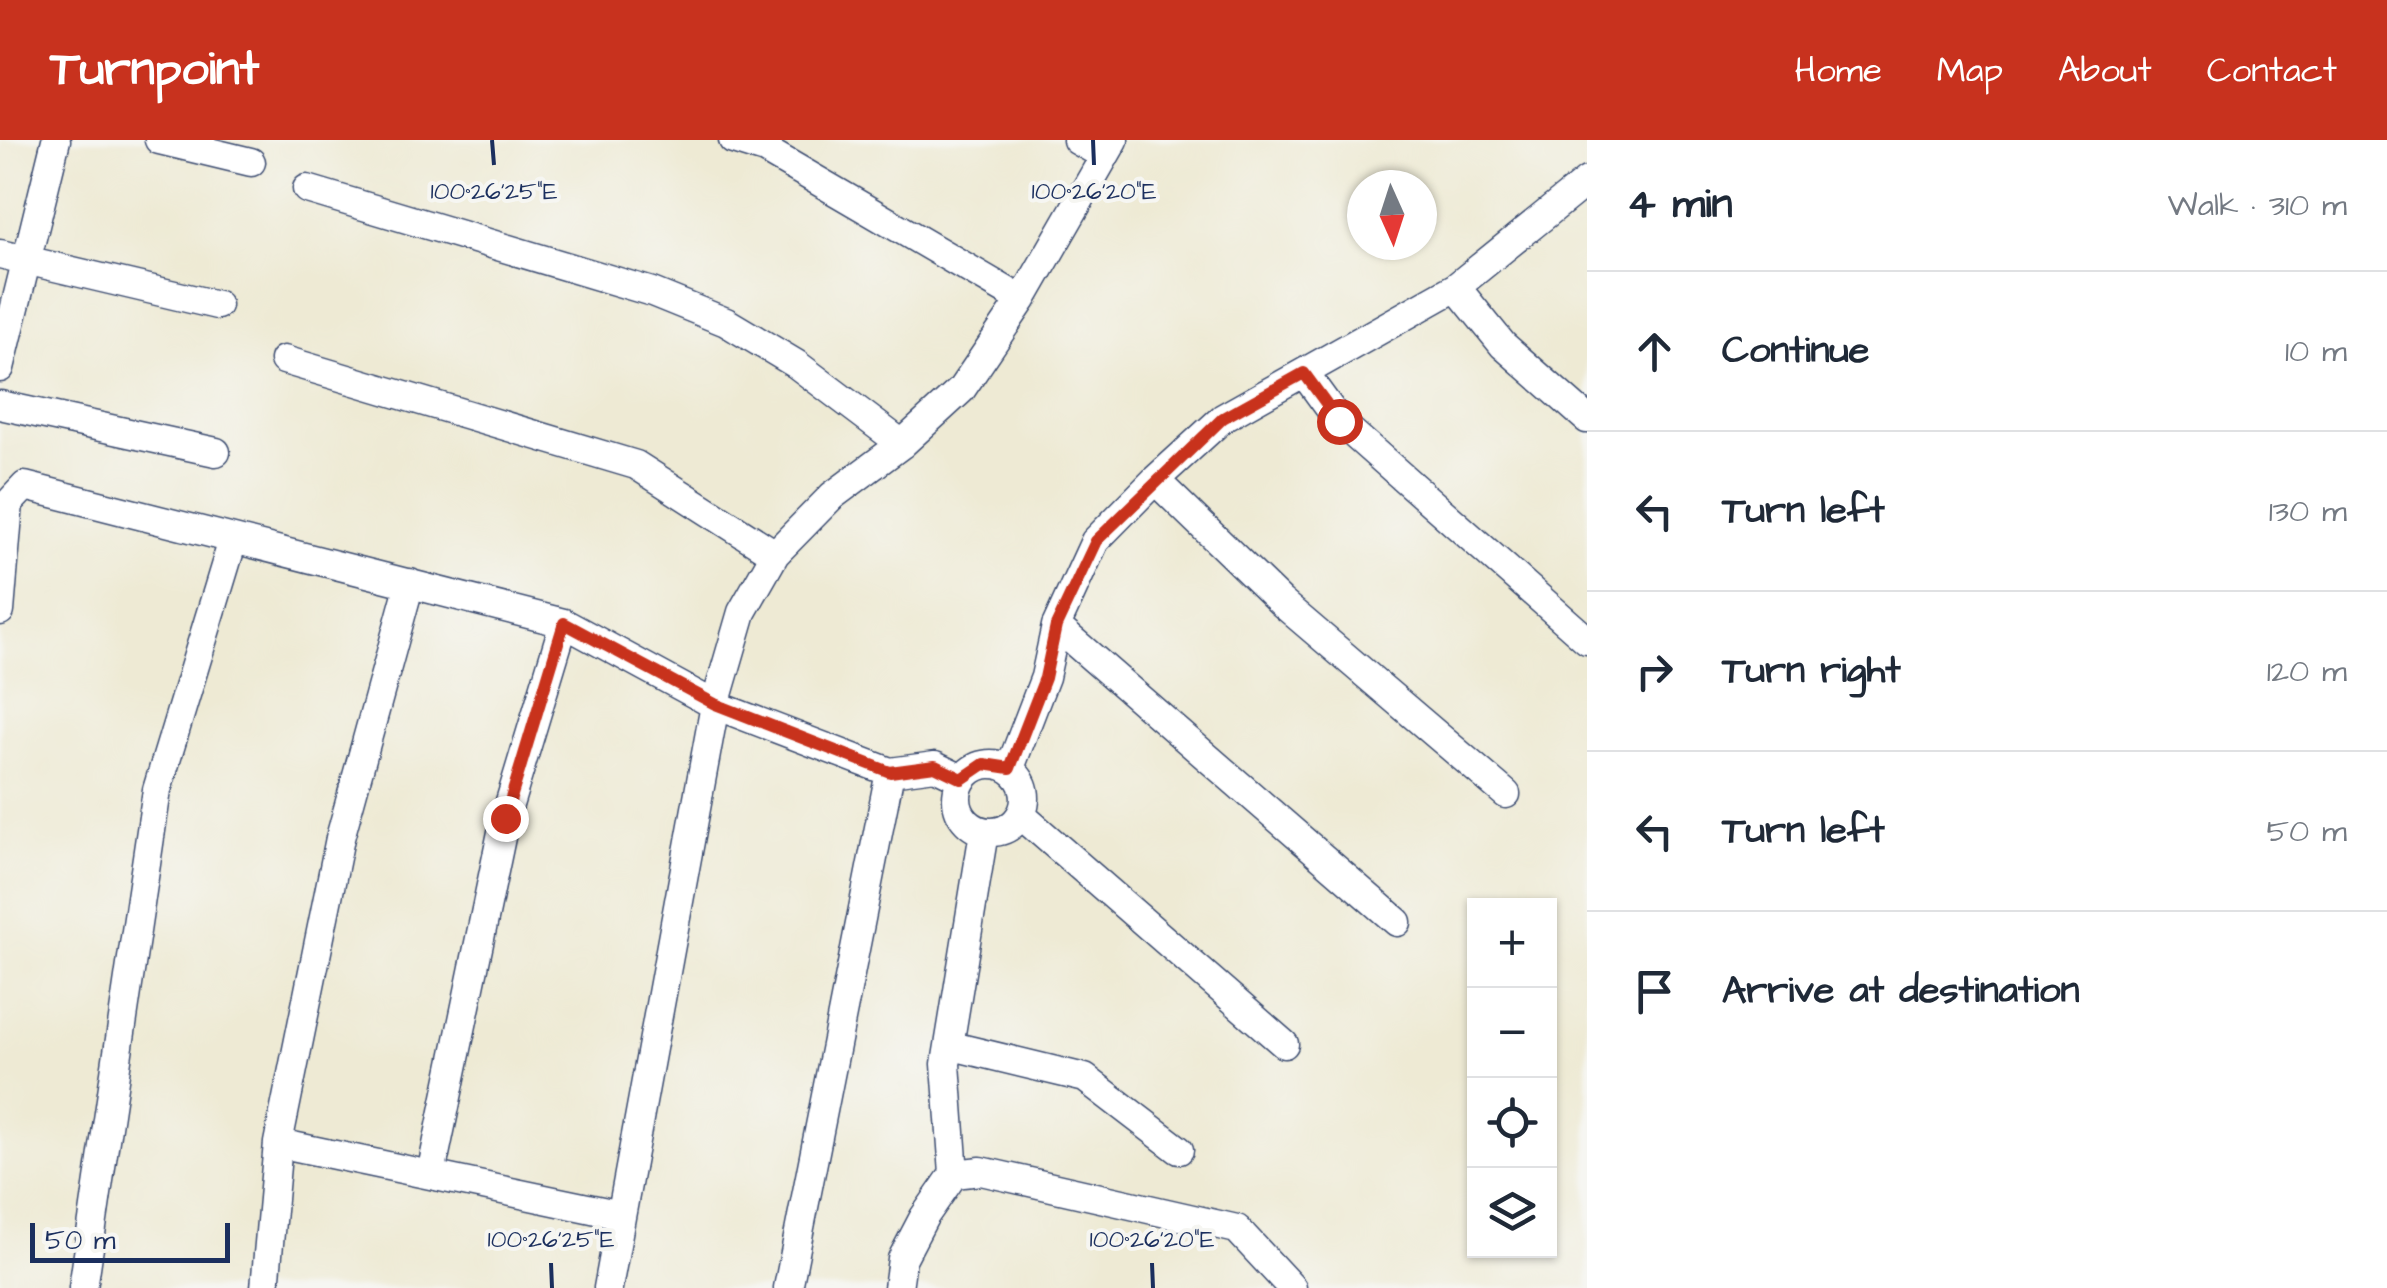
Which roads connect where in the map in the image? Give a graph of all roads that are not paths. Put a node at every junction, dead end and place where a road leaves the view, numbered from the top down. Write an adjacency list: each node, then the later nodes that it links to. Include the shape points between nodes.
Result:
1 (56, 140): 9 (street)
2 (158, 140): 6 (street)
3 (733, 140): 11 (street, via 765,150)
4 (1077, 140): 5 (street)
5 (1110, 148): 11 (street)
6 (251, 162)
7 (1587, 181): 10 (street)
8 (306, 189): 18 (street, via 652,292 726,322 796,364)
9 (13, 257): 12 (street); 14 (street)
10 (1456, 288): 15 (street); 17 (street, via 1503,345)
11 (1022, 300): 18 (street, via 961,390)
12 (216, 305)
13 (284, 360): 22 (street, via 636,466)
14 (0, 368)
15 (1304, 373): 20 (street, via 1223,418); 27 (street, via 1339,421)
16 (0, 404): 19 (street)
17 (1587, 419)
18 (902, 444): 22 (street, via 832,496)
19 (216, 452)
20 (1156, 480): 26 (street, via 1096,541); 32 (street, via 1281,602)
21 (233, 540): 23 (street); 24 (street, via 25,486 9,503); 43 (street, via 157,790)
22 (775, 554): 28 (street, via 742,612)
23 (410, 583): 25 (street); 38 (street, via 340,838)
24 (0, 611)
25 (564, 623): 28 (street); 40 (street, via 505,818)
26 (1056, 626): 29 (street, via 1045,678); 35 (street)
27 (1587, 640)
28 (715, 704): 30 (street); 42 (street)
29 (1010, 768): 31 (street, via 984,764); 33 (street, via 1025,790)
30 (890, 772): 31 (street, via 935,766); 46 (street)
31 (962, 779): 34 (street, via 957,805)
32 (1506, 794)
33 (1021, 815): 34 (street, via 999,831); 36 (street)
34 (984, 832): 37 (street)
35 (1397, 922)
36 (1284, 1044)
37 (952, 1046): 39 (street, via 1085,1078); 41 (street, via 946,1064)
38 (278, 1143): 40 (street); 44 (street)
39 (1179, 1150)
40 (431, 1174): 42 (street)
41 (954, 1174): 47 (street, via 902,1259); 48 (street, via 982,1170 1237,1228)
42 (621, 1215): 45 (street)
43 (83, 1288)
44 (265, 1288)
45 (608, 1288)
46 (788, 1288)
47 (898, 1288)
48 (1292, 1288)

